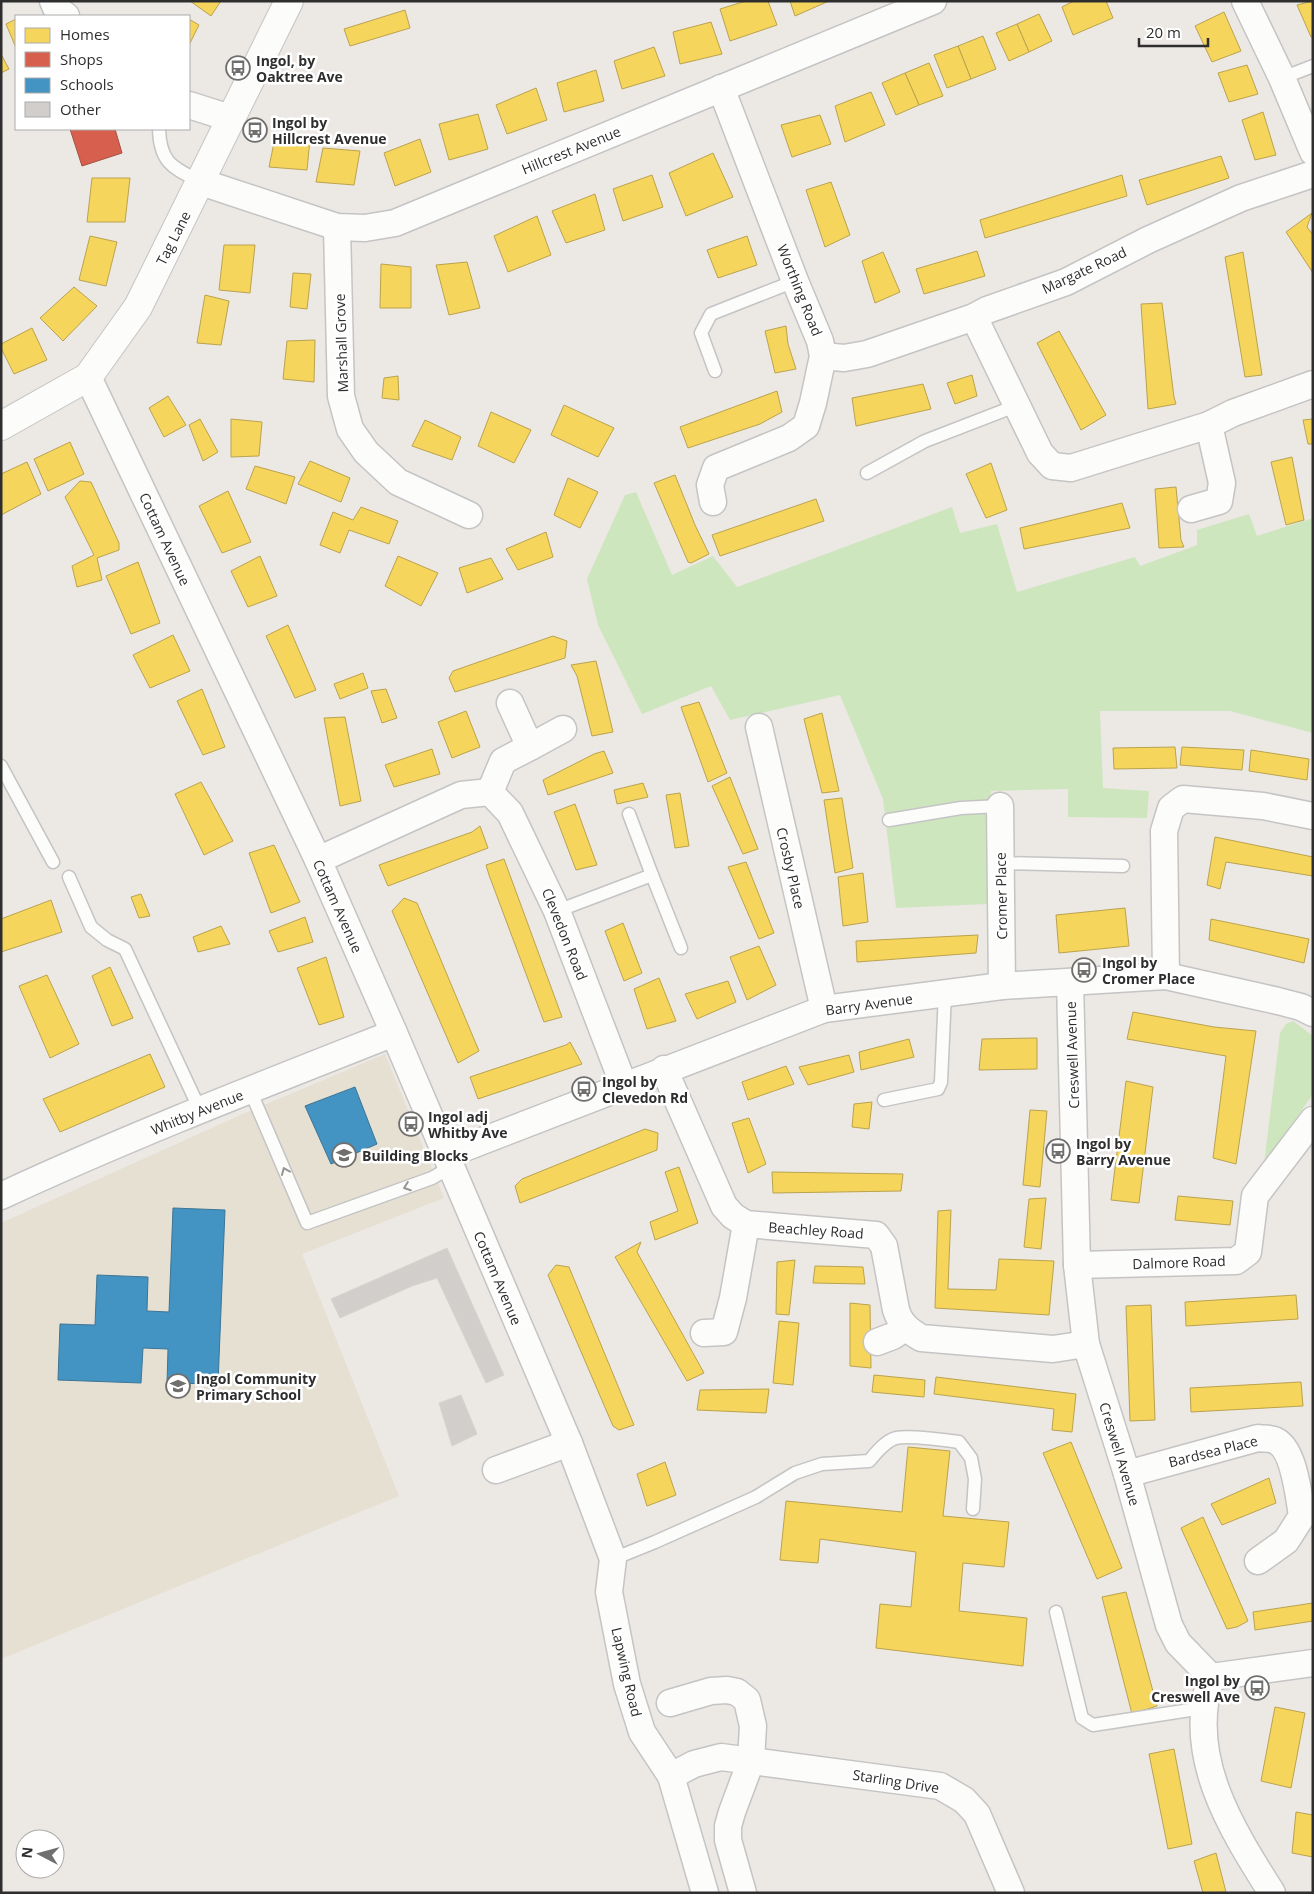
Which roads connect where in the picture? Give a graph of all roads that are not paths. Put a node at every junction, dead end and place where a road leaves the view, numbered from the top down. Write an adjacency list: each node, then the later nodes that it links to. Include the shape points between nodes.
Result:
1 (53, 1): 5 (street)
2 (289, 1): 10 (main road, Tag Lane)
3 (934, 1): 8 (street, Hillcrest Avenue)
4 (1245, 1): 7 (street)
5 (65, 15)
6 (1313, 66): 7 (lane)
7 (1282, 78): 12 (street)
8 (720, 88): 15 (street, Hillcrest Avenue, via 394,223 366,228); 16 (street, Worthing Road)
9 (190, 105): 10 (street)
10 (230, 118): 14 (main road, Tag Lane)
11 (159, 130): 14 (lane, via 168,163)
12 (1313, 152)
13 (1313, 174): 17 (street, Margate Road, via 1241,198 1066,282)
14 (201, 182): 15 (street, Hillcrest Avenue); 20 (main road, Tag Lane, via 138,307)
15 (337, 227): 28 (street, Marshall Grove, via 341,396 350,429 366,452 398,482)
16 (795, 281): 18 (street, Worthing Road); 19 (lane, via 711,314 700,334)
17 (974, 317): 18 (street, Margate Road, via 867,354 844,358); 22 (street)
18 (823, 356): 26 (street, Worthing Road, via 806,426 789,438 716,468 710,485)
19 (715, 371)
20 (88, 378): 24 (main road, Tag Lane); 39 (street, Cottam Avenue)
21 (1313, 384): 23 (street)
22 (1018, 405): 23 (street, via 1040,453 1052,466 1071,468); 25 (lane, via 925,440)
23 (1209, 425): 27 (street, via 1222,483 1219,501)
24 (1, 426)
25 (867, 474)
26 (713, 502)
27 (1191, 510)
28 (469, 515)
29 (510, 703): 32 (street)
30 (759, 727): 51 (street, Crosby Place)
31 (563, 729): 32 (street)
32 (530, 747): 34 (street, via 503,761)
33 (1, 766): 40 (lane)
34 (490, 792): 39 (street, via 462,795); 45 (street, Clevedon Road, via 510,813)
35 (1000, 806): 38 (lane, via 961,808); 41 (street, Cromer Place)
36 (629, 814): 43 (lane)
37 (1313, 816): 47 (street, via 1263,806 1183,799 1171,808 1164,830)
38 (889, 820)
39 (318, 860): 53 (street, Cottam Avenue)
40 (53, 862)
41 (1001, 863): 42 (lane); 49 (street, Cromer Place)
42 (1123, 866)
43 (652, 875): 45 (lane); 46 (lane)
44 (69, 877): 58 (lane, via 91,927 125,949)
45 (557, 911): 55 (street, Clevedon Road)
46 (681, 948)
47 (1166, 976): 48 (street, Barry Avenue); 52 (street, Barry Avenue, via 1278,1001)
48 (1070, 982): 49 (street, Barry Avenue); 63 (street, Creswell Avenue)
49 (1002, 986): 50 (street, Barry Avenue)
50 (945, 993): 51 (street, Barry Avenue); 57 (lane, via 938,1089)
51 (824, 1009): 54 (street, Barry Avenue)
52 (1313, 1013)
53 (394, 1033): 56 (street, Whitby Avenue); 60 (street, Cottam Avenue)
54 (664, 1069): 55 (street, Barry Avenue); 62 (street, via 724,1206)
55 (624, 1086): 60 (street, Barry Avenue)
56 (250, 1090): 58 (street, Whitby Avenue); 60 (lane, one-way to 56, via 432,1178 308,1223)
57 (884, 1100)
58 (200, 1110): 61 (street, Whitby Avenue)
59 (1313, 1120): 63 (street, Dalmore Road, via 1256,1196 1248,1252 1236,1261)
60 (448, 1161): 68 (street, Cottam Avenue)
61 (1, 1196)
62 (746, 1224): 64 (street, Beachley Road, via 876,1235 884,1246 896,1310); 65 (street, via 724,1332)
63 (1076, 1265): 67 (street, Creswell Avenue)
64 (905, 1328): 66 (street); 67 (street, via 921,1338 930,1339 1053,1349)
65 (704, 1333)
66 (877, 1342)
67 (1086, 1344): 70 (street, Creswell Avenue)
68 (568, 1443): 69 (street); 72 (street, Cottam Avenue)
69 (496, 1470)
70 (1127, 1474): 73 (street, Bardsea Place, via 1258,1438 1274,1440 1284,1447 1291,1461 1302,1516 1286,1541); 76 (street, Creswell Avenue, via 1169,1625 1178,1643)
71 (973, 1509): 72 (lane, via 975,1479 971,1458 959,1442 896,1438 868,1460 822,1464 795,1473 756,1497)
72 (612, 1559): 80 (street, Lapwing Road, via 609,1592 627,1684 642,1732)
73 (1258, 1560)
74 (1056, 1612): 78 (lane, via 1082,1718 1093,1725)
75 (1313, 1663): 76 (street)
76 (1211, 1677): 78 (street)
77 (670, 1703): 79 (street, via 711,1691 737,1692 747,1700 753,1726)
78 (1203, 1708): 84 (street, via 1208,1765 1218,1797 1246,1852)
79 (751, 1761): 80 (street, Starling Drive, via 721,1758 694,1764); 82 (street, via 728,1826 728,1840); 83 (street, Starling Drive, via 940,1786 964,1800 977,1814)
80 (671, 1776): 81 (street, Lapwing Road)
81 (705, 1893)
82 (743, 1893)
83 (1011, 1893)
84 (1272, 1893)

